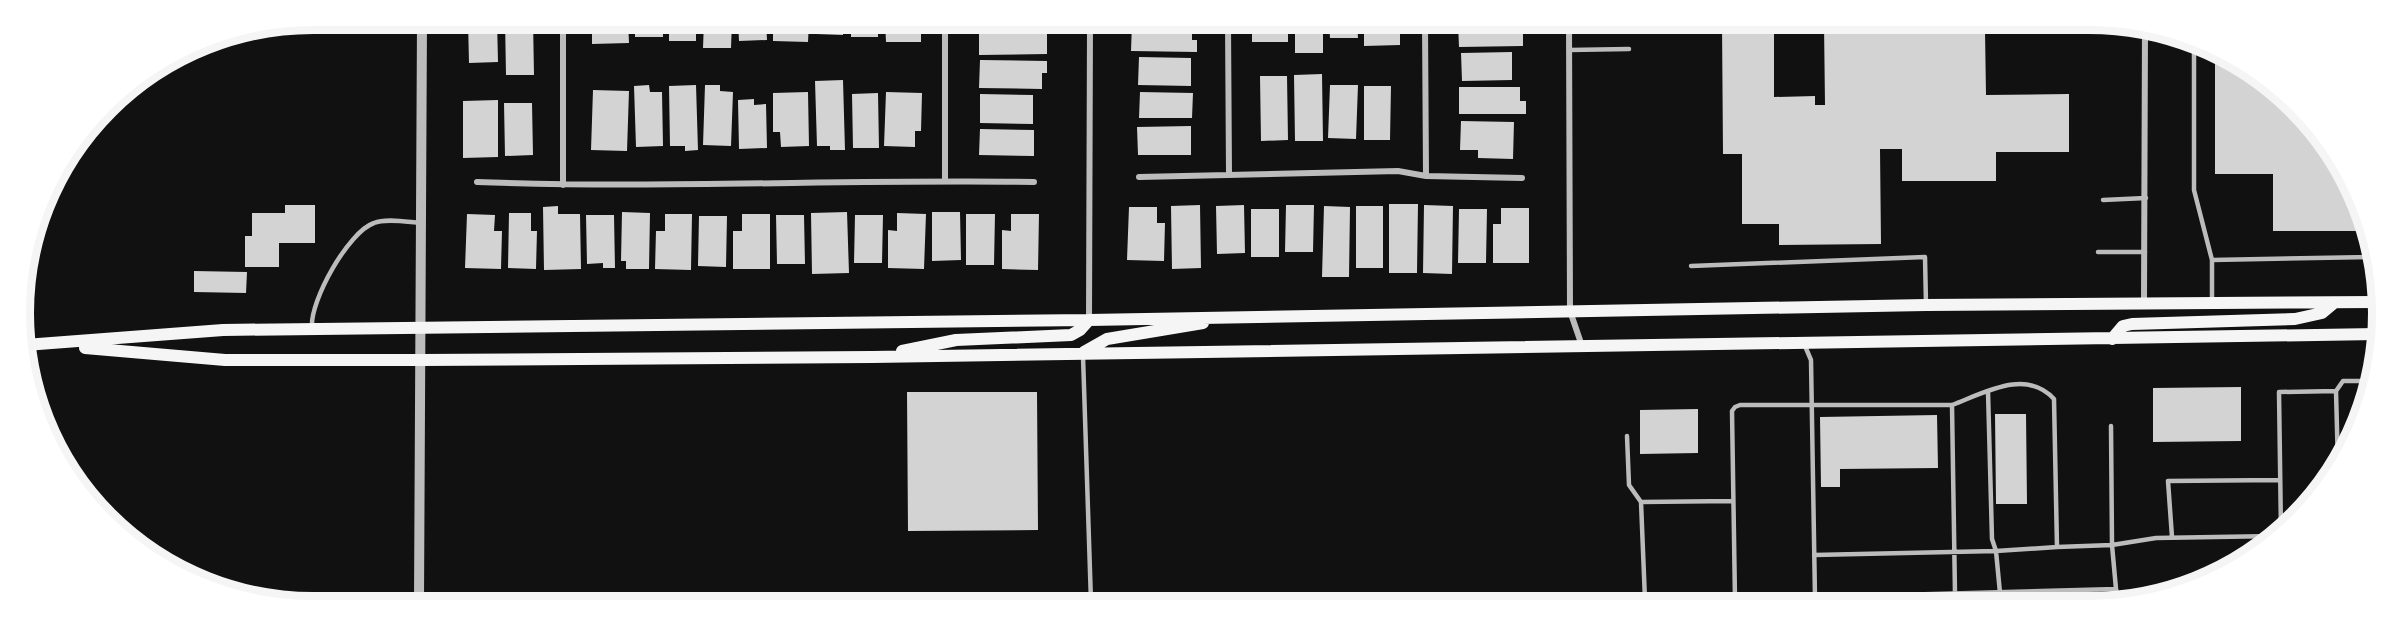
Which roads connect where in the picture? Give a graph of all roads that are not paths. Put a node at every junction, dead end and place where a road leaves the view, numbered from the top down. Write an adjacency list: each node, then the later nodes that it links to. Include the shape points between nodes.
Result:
1 (422, 30): 22 (street)
2 (563, 30): 19 (street)
3 (945, 30): 16 (street)
4 (1090, 30): 35 (street)
5 (1228, 30): 12 (street)
6 (1425, 30): 13 (street)
7 (1569, 30): 10 (street)
8 (2145, 35): 20 (street)
9 (1629, 49): 10 (lane)
10 (1569, 50): 33 (street)
11 (2194, 51): 26 (lane, via 2194,190)
12 (1229, 174): 13 (street, via 1398,171); 14 (street)
13 (1426, 176): 15 (street)
14 (1139, 177)
15 (1522, 178)
16 (945, 181): 18 (street); 19 (street)
17 (477, 183): 19 (street)
18 (1034, 183)
19 (563, 185)
20 (2146, 198): 21 (lane); 24 (street)
21 (2103, 200)
22 (423, 223): 36 (street); 37 (lane, via 375,222 365,228 345,251 319,294)
23 (2098, 252): 24 (lane)
24 (2145, 252): 30 (street)
25 (2367, 257): 26 (lane)
26 (2212, 260): 31 (lane)
27 (1691, 266): 32 (lane, via 1925,256)
28 (2371, 302): 29 (main road)
29 (2334, 303): 31 (main road); 39 (main road, via 2322,313 2295,319 2132,324 2122,326)
30 (2144, 304): 31 (main road); 32 (main road)
31 (2212, 304)
32 (1926, 305): 33 (main road)
33 (1570, 311): 34 (main road); 43 (street)
34 (1245, 316): 35 (main road); 44 (main road, via 1107,339)
35 (1089, 320): 36 (main road); 45 (main road, via 1071,335 956,340)
36 (421, 327): 37 (main road); 46 (street)
37 (312, 329): 42 (main road, via 223,330)
38 (2371, 334): 39 (main road)
39 (2112, 339): 40 (main road)
40 (1804, 343): 43 (main road); 51 (lane, via 1811,360)
41 (32, 345): 42 (main road)
42 (51, 345): 46 (main road, via 225,360)
43 (1582, 346): 44 (main road)
44 (1083, 353): 45 (main road); 71 (lane)
45 (872, 357): 46 (main road)
46 (421, 360): 70 (street)
47 (2363, 381): 49 (lane, via 2343,381)
48 (1988, 391): 50 (lane); 62 (lane, via 2006,384 2028,385 2045,390 2054,399); 63 (lane, via 1992,539)
49 (2336, 391): 54 (lane); 55 (lane, via 2279,392)
50 (1952, 405): 51 (lane); 64 (lane)
51 (1811, 406): 56 (lane, via 1735,407); 65 (lane)
52 (2111, 426): 61 (lane)
53 (1627, 436): 57 (lane, via 1629,485)
54 (2337, 448)
55 (2280, 480): 58 (lane); 60 (lane, via 2168,481)
56 (1733, 501): 57 (lane); 73 (lane)
57 (1641, 502): 72 (lane)
58 (2281, 521)
59 (2263, 536): 60 (lane)
60 (2172, 537): 61 (lane)
61 (2112, 545): 62 (lane); 66 (lane)
62 (2057, 547): 63 (lane)
63 (1996, 551): 64 (lane); 67 (lane)
64 (1954, 553): 65 (lane); 68 (lane)
65 (1814, 555): 74 (lane)
66 (2116, 589): 67 (lane); 69 (lane)
67 (2000, 593): 68 (lane)
68 (1955, 594): 75 (lane)
69 (2117, 594)
70 (419, 596)
71 (1091, 596)
72 (1645, 596)
73 (1735, 596)
74 (1815, 596)
75 (1885, 596)

